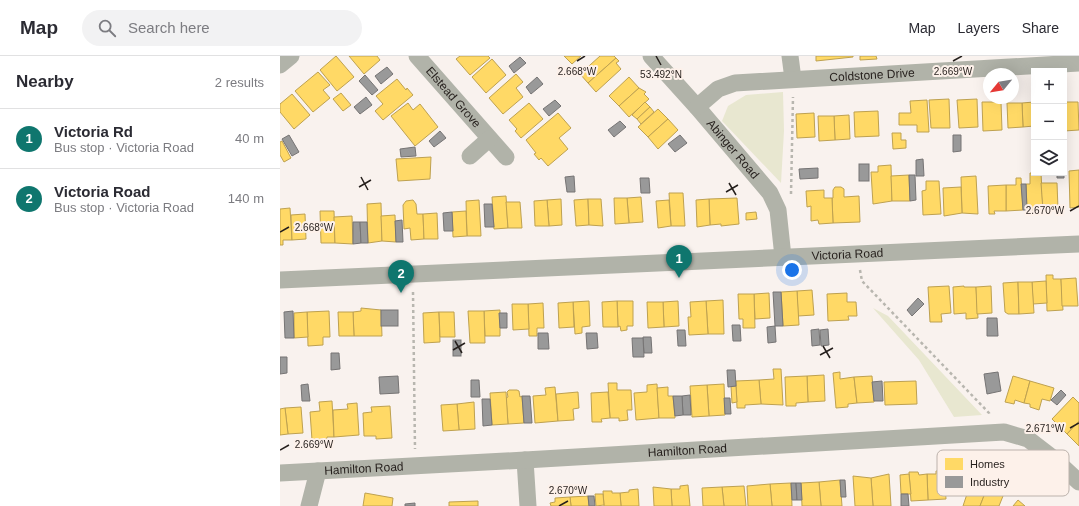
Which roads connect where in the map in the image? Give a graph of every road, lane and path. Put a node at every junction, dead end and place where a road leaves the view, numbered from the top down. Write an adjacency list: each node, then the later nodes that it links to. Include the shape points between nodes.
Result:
1 (290, 56): 6 (street)
2 (417, 56): 9 (street, Elstead Grove)
3 (651, 56): 8 (street, Abinger Road)
4 (790, 56): 7 (street)
5 (1079, 63): 7 (street, Coldstone Drive)
6 (280, 64)
7 (793, 79): 8 (street, Coldstone Drive, via 735,83 718,89); 12 (path)
8 (697, 107): 15 (street, Abinger Road, via 762,183 774,202 780,220)
9 (489, 139): 10 (street, Elstead Grove); 11 (street, Elstead Grove)
10 (470, 156)
11 (506, 158)
12 (791, 197)
13 (1079, 244): 14 (street, Victoria Road)
14 (858, 254): 15 (street, Victoria Road); 18 (path, via 862,281 989,413)
15 (783, 258): 16 (street, Victoria Road)
16 (413, 274): 17 (street, Victoria Road); 21 (path)
17 (280, 280)
18 (994, 432): 19 (street, Hamilton Road, via 1004,432 1028,439); 20 (street, Hamilton Road)
19 (1043, 450)
20 (525, 460): 21 (street, Hamilton Road); 27 (street)
21 (416, 466): 22 (street, Hamilton Road)
22 (318, 471): 24 (street, Hamilton Road); 26 (street)
23 (1069, 472): 25 (street, Hamilton Road)
24 (280, 473)
25 (1079, 482)
26 (309, 506)
27 (528, 506)

